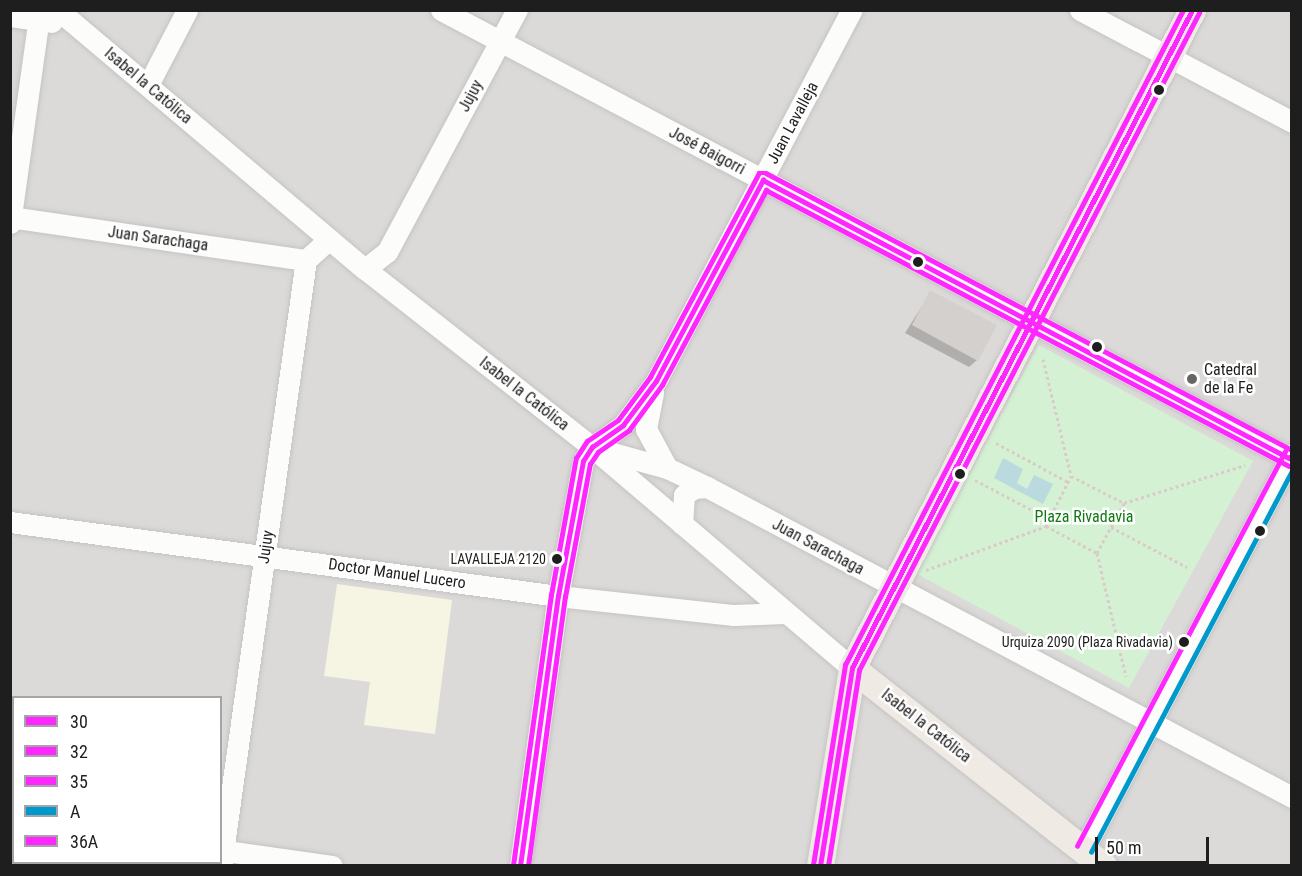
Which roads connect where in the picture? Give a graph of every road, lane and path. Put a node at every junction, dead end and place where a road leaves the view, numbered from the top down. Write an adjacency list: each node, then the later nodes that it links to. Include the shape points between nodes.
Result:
1 (58, 10): 10 (street, Isabel la Católica)
2 (187, 10): 13 (street)
3 (441, 10): 11 (street, José Baigorri)
4 (517, 10): 11 (street, Jujuy)
5 (852, 10): 15 (street, Juan Lavalleja)
6 (1080, 10): 12 (street)
7 (1192, 10): 12 (main road)
8 (39, 15): 9 (street); 10 (street); 16 (street)
9 (10, 16)
10 (75, 25): 13 (street, Isabel la Católica)
11 (500, 42): 15 (street, José Baigorri); 20 (street, Jujuy, via 387,252)
12 (1168, 57): 14 (street); 21 (main road)
13 (148, 85): 18 (street, Isabel la Católica)
14 (1292, 122)
15 (763, 180): 21 (street, José Baigorri); 23 (street, Juan Lavalleja)
16 (11, 217): 17 (street); 19 (street, Juan Sarachaga)
17 (10, 223)
18 (329, 239): 19 (street); 20 (street, Isabel la Católica)
19 (306, 260): 40 (street, Jujuy)
20 (365, 269): 25 (street, Isabel la Católica)
21 (1030, 321): 26 (street, José Baigorri); 43 (main road)
22 (1043, 359): 29 (path)
23 (656, 381): 25 (street, Juan Lavalleja, via 623,425); 28 (street, via 646,429)
24 (996, 442): 31 (path)
25 (592, 447): 28 (street, Juan Sarachaga); 36 (street, Isabel la Católica); 44 (street, via 580,472)
26 (1291, 457): 48 (street)
27 (1245, 465): 33 (path)
28 (668, 468): 32 (street, Juan Sarachaga)
29 (1071, 476): 31 (path); 33 (path)
30 (975, 480): 34 (path)
31 (1068, 482): 34 (path)
32 (707, 487): 36 (street, via 694,488 684,495); 43 (street, Juan Sarachaga)
33 (1124, 503): 38 (path)
34 (1049, 519): 37 (path)
35 (10, 522): 40 (street, Doctor Manuel Lucero)
36 (682, 524): 45 (street, Isabel la Católica)
37 (1046, 526): 39 (path); 42 (path)
38 (1111, 527): 39 (path); 41 (path)
39 (1097, 553): 47 (path)
40 (264, 557): 44 (street, Doctor Manuel Lucero); 50 (street, Jujuy)
41 (1187, 567)
42 (925, 571)
43 (891, 587): 46 (main road); 48 (street, Juan Sarachaga)
44 (558, 596): 45 (street, Doctor Manuel Lucero, via 734,615); 53 (street)
45 (785, 613): 46 (street, Isabel la Católica)
46 (852, 668): 51 (main road, Isabel la Católica); 54 (main road)
47 (1125, 677)
48 (1150, 722): 49 (street, Juan Sarachaga); 51 (street)
49 (1292, 797)
50 (222, 855): 52 (street)
51 (1094, 857)
52 (332, 866)
53 (520, 866)
54 (820, 866)

